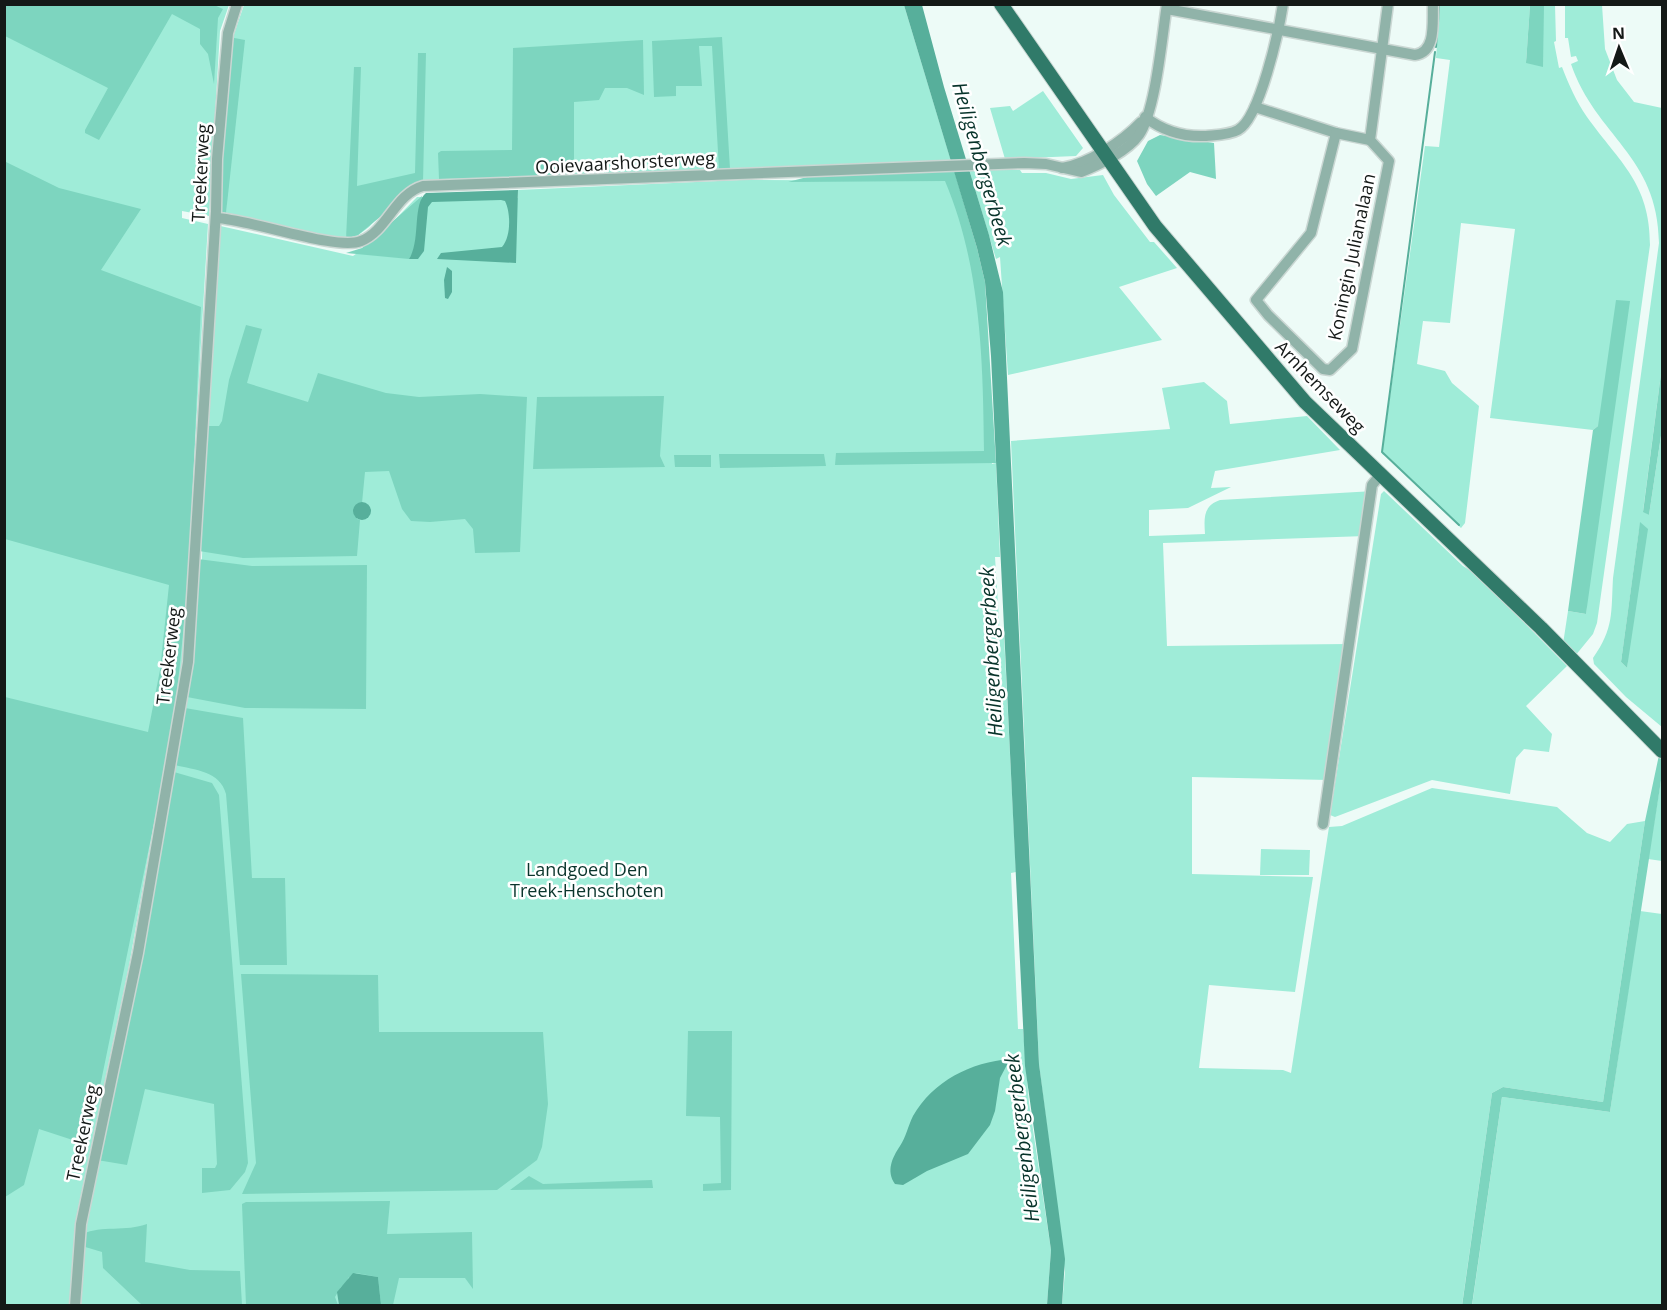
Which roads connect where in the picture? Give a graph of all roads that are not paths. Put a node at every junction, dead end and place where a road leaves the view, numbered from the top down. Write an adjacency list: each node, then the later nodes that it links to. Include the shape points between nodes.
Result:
1 (237, 4): 14 (street, Treekerweg, via 228,33)
2 (1001, 4): 13 (main road, Arnhemseweg)
3 (1283, 4): 7 (street)
4 (1388, 4): 8 (street)
5 (1433, 4): 8 (street, via 1426,51 1415,55)
6 (1167, 7): 7 (street); 10 (street, Ooievaarshorsterweg)
7 (1278, 30): 8 (street); 9 (street)
8 (1382, 50): 12 (street)
9 (1255, 107): 10 (street, via 1239,130 1220,135 1172,132); 11 (street)
10 (1145, 117): 13 (street, Ooievaarshorsterweg, via 1139,135)
11 (1336, 133): 12 (street); 12 (street, Koningin Julianalaan, via 1311,233 1256,300 1323,369 1334,369 1352,349 1389,161)
12 (1370, 140)
13 (1106, 153): 14 (street, Ooievaarshorsterweg, via 1081,172 1036,163 423,186 405,197 369,237 348,244); 15 (main road, Arnhemseweg, via 1155,225 1225,310 1305,402)
14 (216, 218): 18 (street, Treekerweg, via 190,645 142,933 81,1224)
15 (1381, 474): 16 (main road, Arnhemseweg); 17 (street, via 1372,485)
16 (1662, 751)
17 (1323, 824)
18 (75, 1305)

